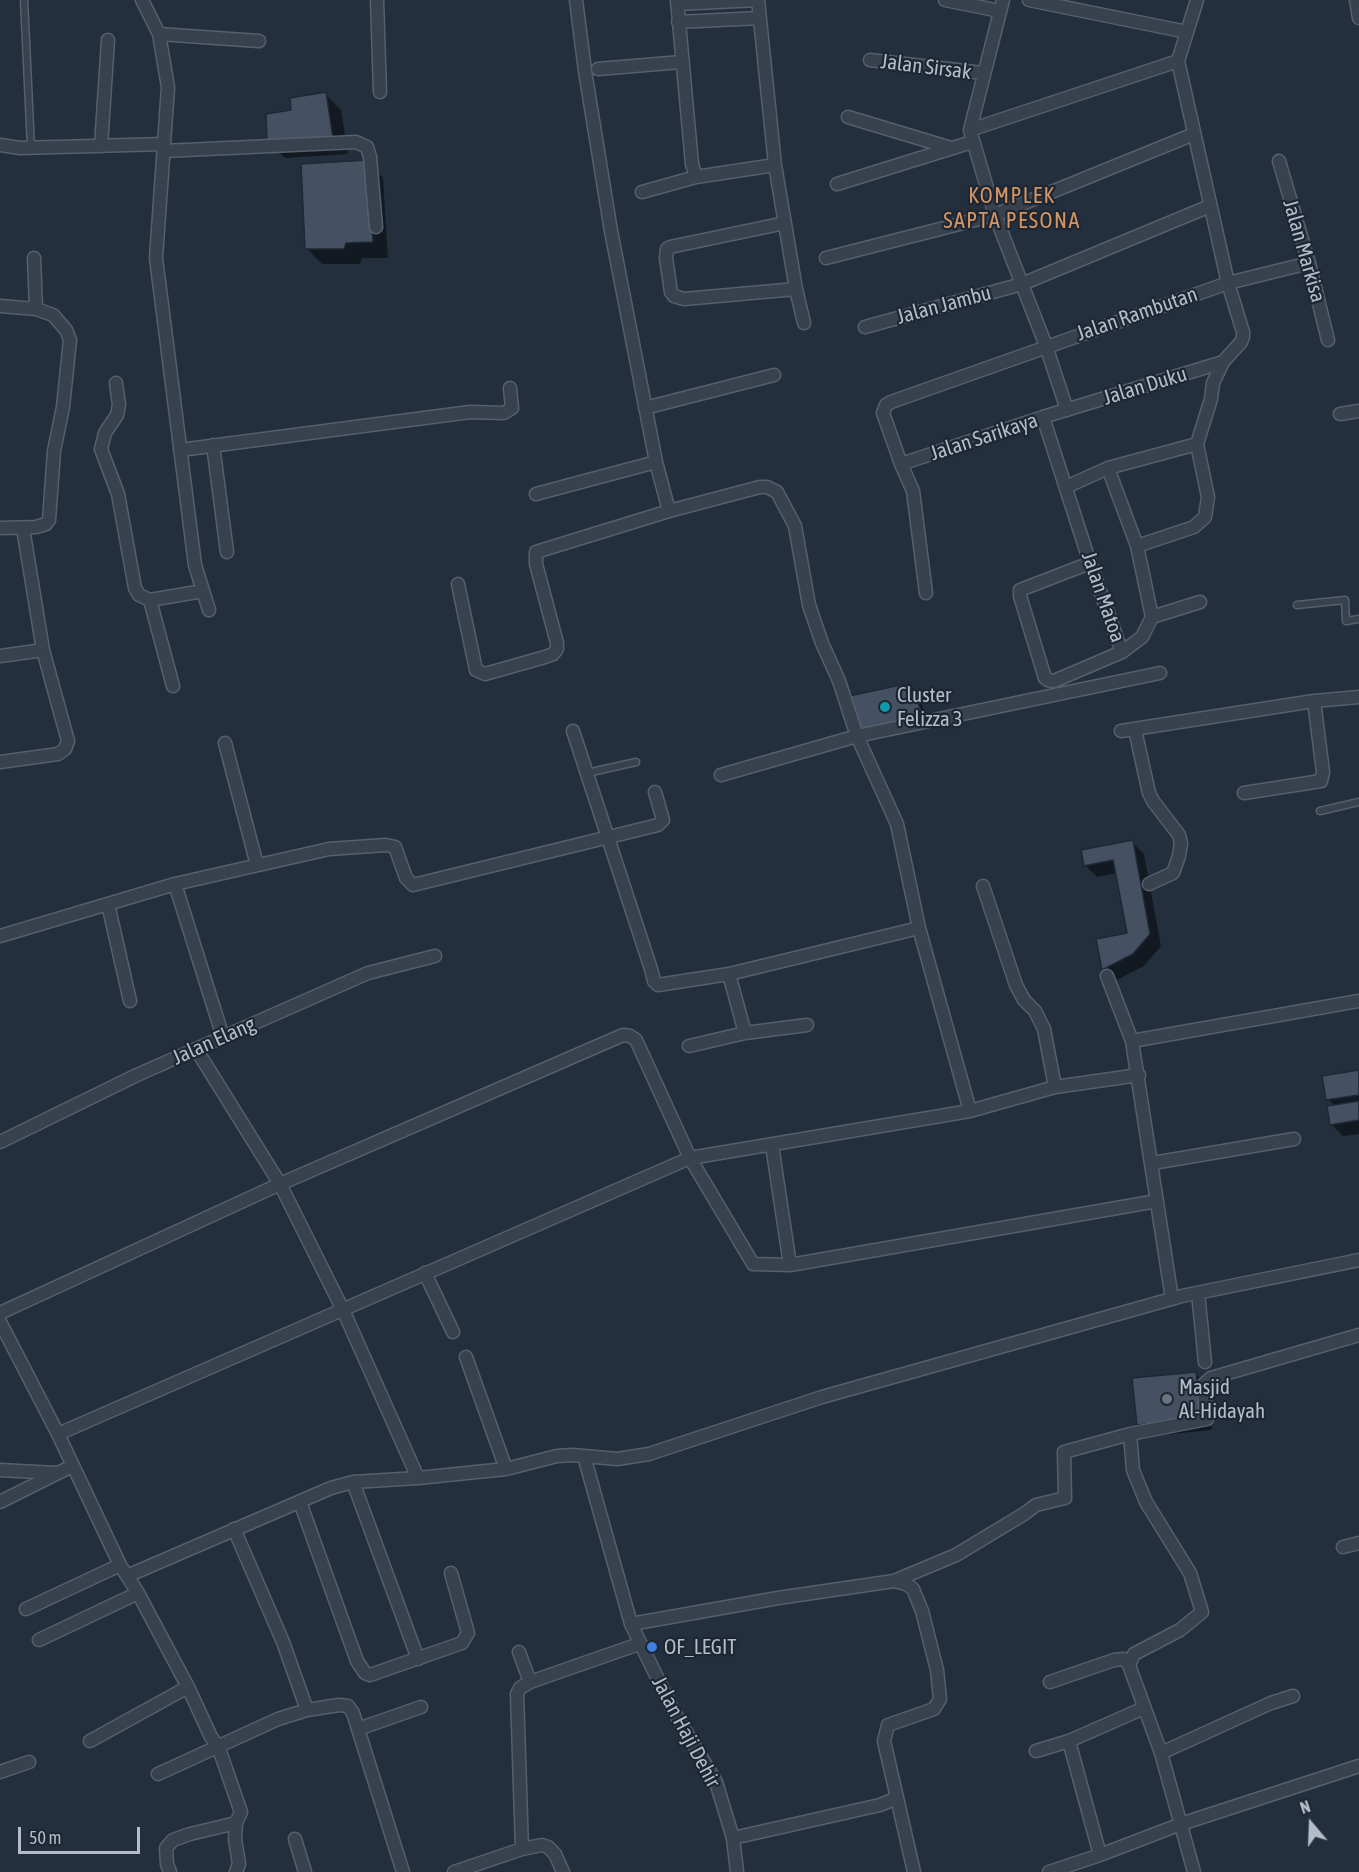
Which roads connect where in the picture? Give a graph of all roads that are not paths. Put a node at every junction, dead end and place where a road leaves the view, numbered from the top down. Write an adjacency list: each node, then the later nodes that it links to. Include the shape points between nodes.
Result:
1 (24, 0): 30 (lane)
2 (142, 0): 16 (street)
3 (377, 0): 24 (street)
4 (576, 0): 58 (street, via 611,231)
5 (758, 0): 10 (street); 12 (street)
6 (945, 0): 11 (street)
7 (1029, 0): 15 (street)
8 (1197, 0): 15 (street)
9 (1356, 0): 13 (street)
10 (677, 2): 14 (street)
11 (1001, 6): 23 (street)
12 (760, 18): 14 (street); 34 (street)
13 (1359, 18)
14 (678, 22): 21 (street)
15 (1187, 32): 20 (street)
16 (159, 34): 18 (street); 31 (street, via 168,87)
17 (108, 40): 29 (street)
18 (259, 41)
19 (870, 60): 23 (street, Jalan Sirsak)
20 (1178, 61): 26 (street); 27 (street)
21 (681, 62): 22 (street); 35 (street)
22 (598, 69)
23 (983, 74): 27 (street)
24 (380, 92)
25 (848, 117): 32 (street)
26 (1194, 134): 38 (street); 39 (street)
27 (971, 136): 32 (street); 39 (street)
28 (0, 145): 30 (street)
29 (101, 146): 30 (street); 31 (street)
30 (31, 147)
31 (164, 147): 41 (street, via 356,142 367,147 370,157); 65 (street, via 156,258)
32 (951, 148): 36 (street)
33 (1279, 161): 44 (street, Jalan Markisa)
34 (775, 165): 35 (street); 40 (street)
35 (696, 177): 37 (street)
36 (837, 184)
37 (642, 192)
38 (1210, 206): 45 (street); 46 (street, Jalan Jambu)
39 (995, 215): 43 (street); 46 (street)
40 (785, 223): 47 (street); 47 (street, via 667,249 671,292 684,299)
41 (375, 227)
42 (34, 258): 49 (street)
43 (826, 258)
44 (1309, 263): 45 (street, Jalan Rambutan); 52 (street, Jalan Markisa)
45 (1228, 283): 53 (street, Jalan Rambutan); 54 (street, via 1243,332 1241,342)
46 (1022, 284): 51 (street, Jalan Jambu); 53 (street)
47 (796, 289): 50 (street)
48 (0, 306): 49 (street)
49 (36, 309): 73 (street, via 53,315 70,340 54,451 51,515 44,525)
50 (804, 323)
51 (865, 327)
52 (1328, 340)
53 (1046, 346): 59 (street); 67 (street, Jalan Rambutan, via 886,405 883,413)
54 (1223, 362): 59 (street, Jalan Duku); 63 (street, via 1213,383)
55 (774, 375): 58 (street)
56 (116, 383): 80 (street, via 117,415 105,433 101,449 118,494 132,582 139,595)
57 (510, 388): 64 (street, via 512,408 504,413 470,412)
58 (645, 408): 66 (street)
59 (1067, 410): 62 (street, Jalan Sarikaya)
60 (1359, 411): 61 (street)
61 (1340, 414)
62 (1043, 417): 67 (street, Jalan Sarikaya); 69 (street, Jalan Matoa)
63 (1197, 444): 68 (street); 74 (street, via 1208,497 1205,517 1194,527)
64 (213, 446): 65 (street); 75 (street)
65 (180, 450): 78 (street, via 195,565)
66 (656, 462): 70 (street); 71 (street)
67 (901, 464): 79 (street, Jalan Rambutan, via 913,491)
68 (1108, 468): 69 (street); 74 (street, Jalan Matoa)
69 (1066, 487): 76 (street, Jalan Matoa)
70 (536, 494)
71 (669, 511): 77 (street, via 536,552 557,643 553,654 545,657 485,674 476,670); 96 (street, via 760,487 777,492 795,526 809,605)
72 (0, 528): 73 (street)
73 (23, 528): 86 (street)
74 (1137, 546): 84 (street, Jalan Matoa)
75 (227, 552)
76 (1090, 563): 87 (street, Jalan Matoa); 87 (street, via 1022,587 1020,596 1048,680 1054,681)
77 (458, 584)
78 (203, 591): 80 (street); 83 (street)
79 (926, 592)
80 (150, 600): 90 (street)
81 (1200, 602): 84 (street)
82 (1297, 605): 85 (lane, via 1345,600 1346,621)
83 (209, 610)
84 (1152, 617): 87 (street, Jalan Matoa, via 1142,637)
85 (1359, 619)
86 (43, 651): 88 (street); 98 (street, via 68,741 65,749 50,757)
87 (1118, 654)
88 (0, 656)
89 (1160, 673): 96 (street)
90 (172, 686)
91 (1359, 697): 92 (street)
92 (1314, 701): 93 (street); 103 (street, via 1321,781)
93 (1135, 730): 95 (street); 109 (street, via 1149,793 1179,834 1181,843 1173,873)
94 (573, 731): 100 (street)
95 (1121, 731)
96 (857, 736): 101 (street); 112 (street, via 897,825)
97 (225, 743): 107 (street)
98 (0, 762)
99 (636, 762): 100 (lane)
100 (587, 773): 106 (street)
101 (721, 775)
102 (655, 792): 106 (street, via 661,823)
103 (1244, 793)
104 (1359, 802): 105 (lane)
105 (1320, 811)
106 (608, 837): 107 (street, via 413,885 406,878 394,847 386,845 329,849); 115 (street, via 656,983)
107 (257, 865): 108 (street)
108 (175, 884): 111 (street); 121 (street)
109 (1149, 884)
110 (983, 886): 126 (street, via 1017,985 1044,1029)
111 (108, 904): 113 (street); 117 (street)
112 (919, 928): 115 (street); 127 (street)
113 (0, 936)
114 (435, 956): 121 (street, Jalan Elang, via 368,973)
115 (729, 974): 120 (street)
116 (1107, 976): 122 (street)
117 (130, 1001)
118 (1359, 1001): 122 (street)
119 (807, 1025): 120 (street)
120 (745, 1033): 123 (street)
121 (223, 1037): 124 (street, Jalan Elang)
122 (1132, 1041): 125 (street)
123 (689, 1046)
124 (196, 1049): 129 (street, Jalan Elang); 133 (street)
125 (1139, 1075): 126 (street); 132 (street)
126 (1055, 1087): 127 (street)
127 (970, 1111): 130 (street)
128 (1294, 1139): 132 (street)
129 (0, 1142)
130 (772, 1145): 131 (street); 136 (street)
131 (690, 1158): 133 (street, via 636,1040 623,1035); 136 (street, via 753,1264); 137 (street)
132 (1153, 1163): 134 (street)
133 (280, 1184): 140 (street); 141 (street)
134 (1157, 1202): 136 (street); 139 (street)
135 (1359, 1260): 138 (street)
136 (790, 1264)
137 (425, 1273): 140 (street); 143 (street)
138 (1198, 1293): 139 (street); 146 (street)
139 (1172, 1299): 149 (street, via 822,1396 650,1454 617,1459)
140 (343, 1310): 147 (street); 154 (street)
141 (0, 1313)
142 (0, 1322): 147 (street)
143 (453, 1332)
144 (1359, 1335): 148 (street, via 1211,1378 1203,1385 1207,1419)
145 (466, 1357): 151 (street)
146 (1205, 1362)
147 (58, 1434): 150 (street)
148 (1130, 1434): 164 (street, via 1064,1452 1065,1498 1036,1505 956,1555); 172 (street, via 1137,1481 1190,1573 1202,1612 1180,1630 1134,1654)
149 (584, 1456): 151 (street, via 544,1458); 167 (street, Jalan Haji Dehir)
150 (72, 1466): 153 (street); 161 (street)
151 (506, 1468): 154 (street)
152 (0, 1470): 153 (street)
153 (56, 1473): 156 (street)
154 (418, 1478): 155 (street)
155 (353, 1482): 157 (street); 171 (street)
156 (0, 1502)
157 (300, 1502): 158 (street); 171 (street, via 361,1668 370,1675)
158 (234, 1529): 163 (street); 179 (street, via 283,1642)
159 (1359, 1543): 160 (street)
160 (1342, 1546)
161 (120, 1565): 163 (street); 166 (street)
162 (451, 1574): 171 (street, via 468,1633 462,1643)
163 (127, 1576): 165 (street)
164 (894, 1581): 167 (street); 190 (street, via 913,1589 922,1611 940,1699 934,1709 888,1725 884,1741)
165 (138, 1593): 168 (street); 175 (street)
166 (26, 1609)
167 (631, 1624): 169 (street, Jalan Haji Dehir)
168 (39, 1640)
169 (639, 1644): 173 (street); 193 (street, Jalan Haji Dehir, via 716,1782)
170 (519, 1652): 173 (street)
171 (418, 1659)
172 (1129, 1665): 174 (street, via 1124,1659 1114,1660); 178 (street)
173 (530, 1682): 195 (street, via 517,1694)
174 (1050, 1682)
175 (188, 1687): 181 (street); 183 (street)
176 (1293, 1696): 185 (street)
177 (421, 1707): 180 (street)
178 (1144, 1708): 182 (street); 185 (street)
179 (307, 1710): 180 (street, via 348,1706); 183 (street)
180 (358, 1729): 200 (street)
181 (90, 1741)
182 (1069, 1741): 184 (street); 196 (street)
183 (218, 1746): 189 (street); 191 (street, via 241,1812)
184 (1036, 1751)
185 (1161, 1753): 192 (street)
186 (29, 1762): 188 (street)
187 (1359, 1766): 192 (street)
188 (0, 1773)
189 (158, 1774)
190 (897, 1798): 193 (street, via 869,1808); 204 (street)
191 (236, 1823): 197 (street, via 173,1840 166,1848); 198 (street)
192 (1181, 1824): 196 (street); 206 (street)
193 (733, 1838): 203 (street, Jalan Haji Dehir)
194 (295, 1839): 199 (street)
195 (522, 1849): 201 (street); 202 (street, via 548,1847)
196 (1100, 1855): 205 (street)
197 (170, 1872)
198 (236, 1872)
199 (305, 1872)
200 (403, 1872)
201 (454, 1872)
202 (563, 1872)
203 (737, 1872)
204 (914, 1872)
205 (1049, 1872)
206 (1194, 1872)

